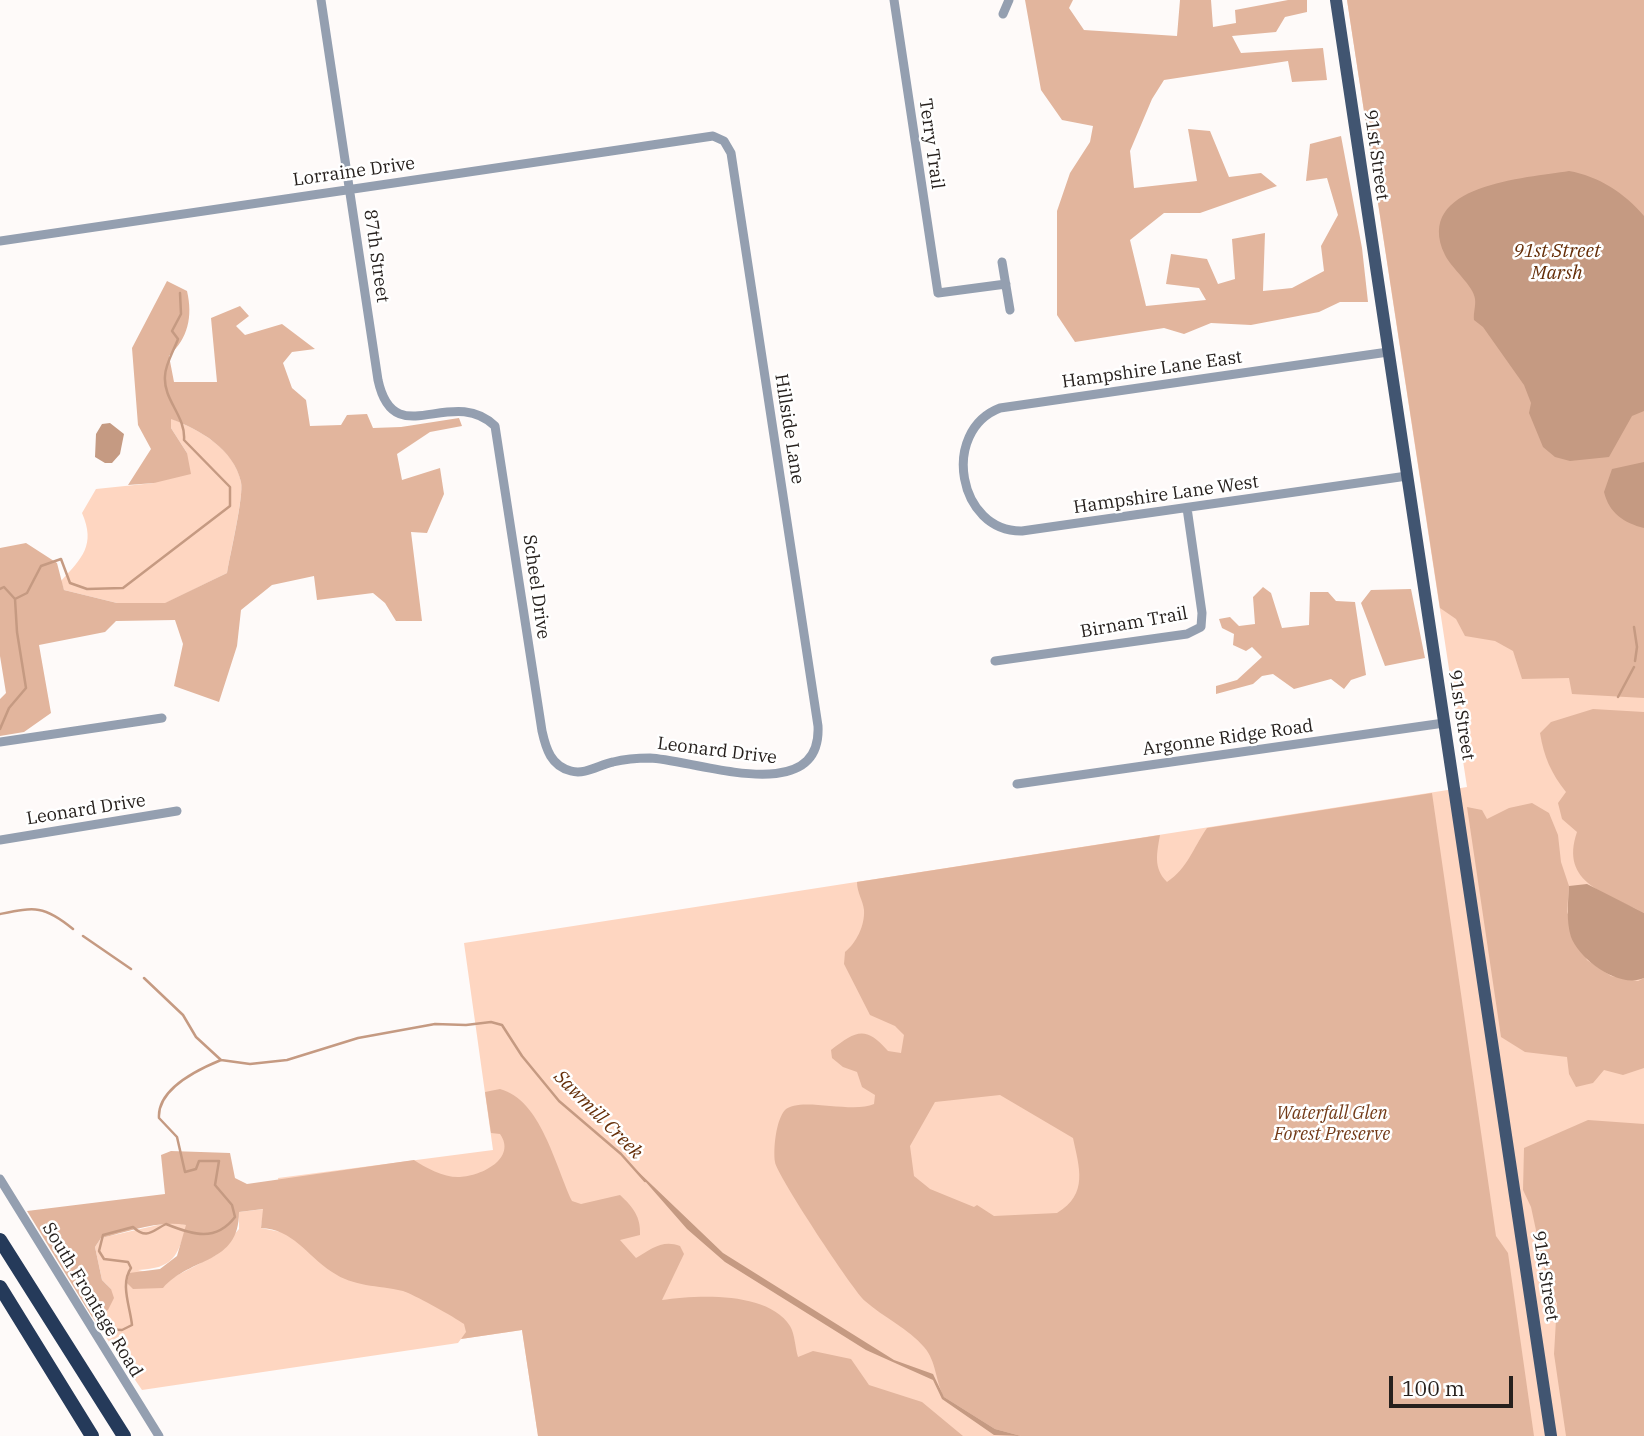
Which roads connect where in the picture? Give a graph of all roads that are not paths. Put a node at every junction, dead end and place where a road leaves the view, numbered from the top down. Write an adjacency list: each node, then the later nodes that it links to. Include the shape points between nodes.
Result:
1 (321, 0): 7 (street, 87th Street)
2 (894, 0): 10 (street, Terry Trail, via 938,293)
3 (1009, 0): 5 (street)
4 (1336, 0): 12 (main road, 91st Street)
5 (1003, 14)
6 (713, 135): 7 (street, Lorraine Drive); 20 (street, Hillside Lane, via 724,141 731,153)
7 (350, 188): 8 (street, Lorraine Drive); 13 (street, 87th Street, via 382,398 390,411 409,417 463,410)
8 (0, 241)
9 (1002, 262): 10 (street)
10 (1006, 284): 11 (street)
11 (1010, 310)
12 (1388, 352): 14 (street, Hampshire Lane East, via 1000,408 973,426 964,449); 15 (main road, 91st Street)
13 (485, 417): 22 (street, Scheel Drive, via 495,426 498,439 542,731)
14 (966, 472): 16 (street, Hampshire Lane West, via 976,508 986,521 1009,530)
15 (1407, 476): 16 (street, Hampshire Lane West); 19 (main road, 91st Street)
16 (1187, 508): 17 (street, Birnam Trail, via 1201,627 1187,634)
17 (995, 661)
18 (162, 718): 21 (street)
19 (1444, 723): 23 (street, Argonne Ridge Road); 32 (main road, 91st Street)
20 (818, 737): 22 (street, Leonard Drive, via 809,759 780,775 651,758 580,772)
21 (0, 742)
22 (555, 764)
23 (1017, 784)
24 (177, 811): 25 (street, Leonard Drive)
25 (0, 840)
26 (0, 1179): 31 (street, South Frontage Road)
27 (0, 1240): 30 (highway)
28 (0, 1287): 29 (highway)
29 (90, 1436)
30 (125, 1436)
31 (159, 1436)
32 (1551, 1436)

